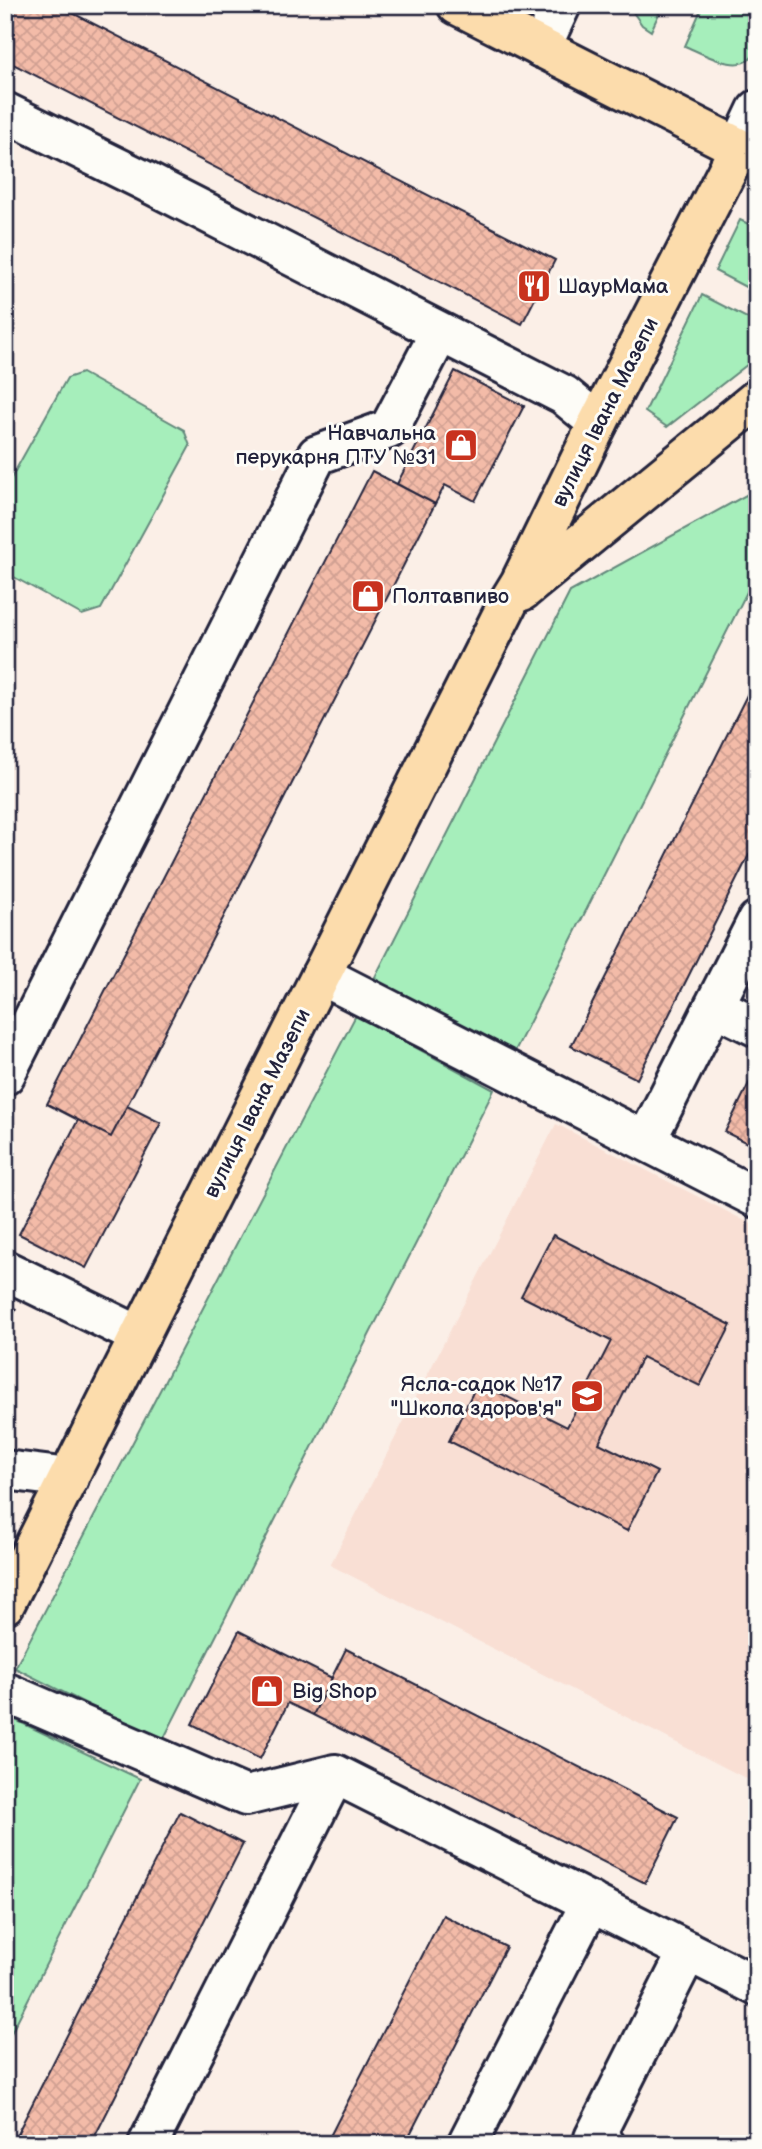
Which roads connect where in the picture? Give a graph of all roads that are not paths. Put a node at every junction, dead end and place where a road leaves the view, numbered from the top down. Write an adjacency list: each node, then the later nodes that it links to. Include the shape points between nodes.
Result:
1 (457, 5): 3 (main road)
2 (561, 5): 3 (lane)
3 (541, 48): 6 (main road)
4 (757, 110): 6 (lane)
5 (5, 112): 7 (lane)
6 (748, 152): 9 (main road, вулиця Івана Мазепи)
7 (440, 332): 9 (lane, via 564,395); 15 (lane, via 389,429 317,455)
8 (757, 399): 10 (main road, вулиця Івана Мазепи)
9 (598, 423): 10 (main road, вулиця Івана Мазепи)
10 (509, 601): 12 (main road, вулиця Івана Мазепи)
11 (757, 921): 13 (lane)
12 (321, 975): 16 (lane); 19 (main road, вулиця Івана Мазепи)
13 (714, 1006): 14 (lane); 16 (lane)
14 (757, 1027)
15 (5, 1074)
16 (646, 1141): 17 (lane)
17 (757, 1198)
18 (5, 1270): 19 (lane)
19 (140, 1336): 21 (main road, вулиця Івана Мазепи)
20 (5, 1470): 21 (lane)
21 (69, 1478): 22 (main road, вулиця Івана Мазепи)
22 (5, 1604)
23 (5, 1692): 24 (lane, via 246,1796)
24 (335, 1774): 25 (lane); 28 (lane)
25 (591, 1902): 26 (lane); 29 (lane)
26 (688, 1951): 27 (lane); 30 (lane, via 594,2138)
27 (757, 1986)
28 (148, 2144)
29 (467, 2144)
30 (605, 2144)

